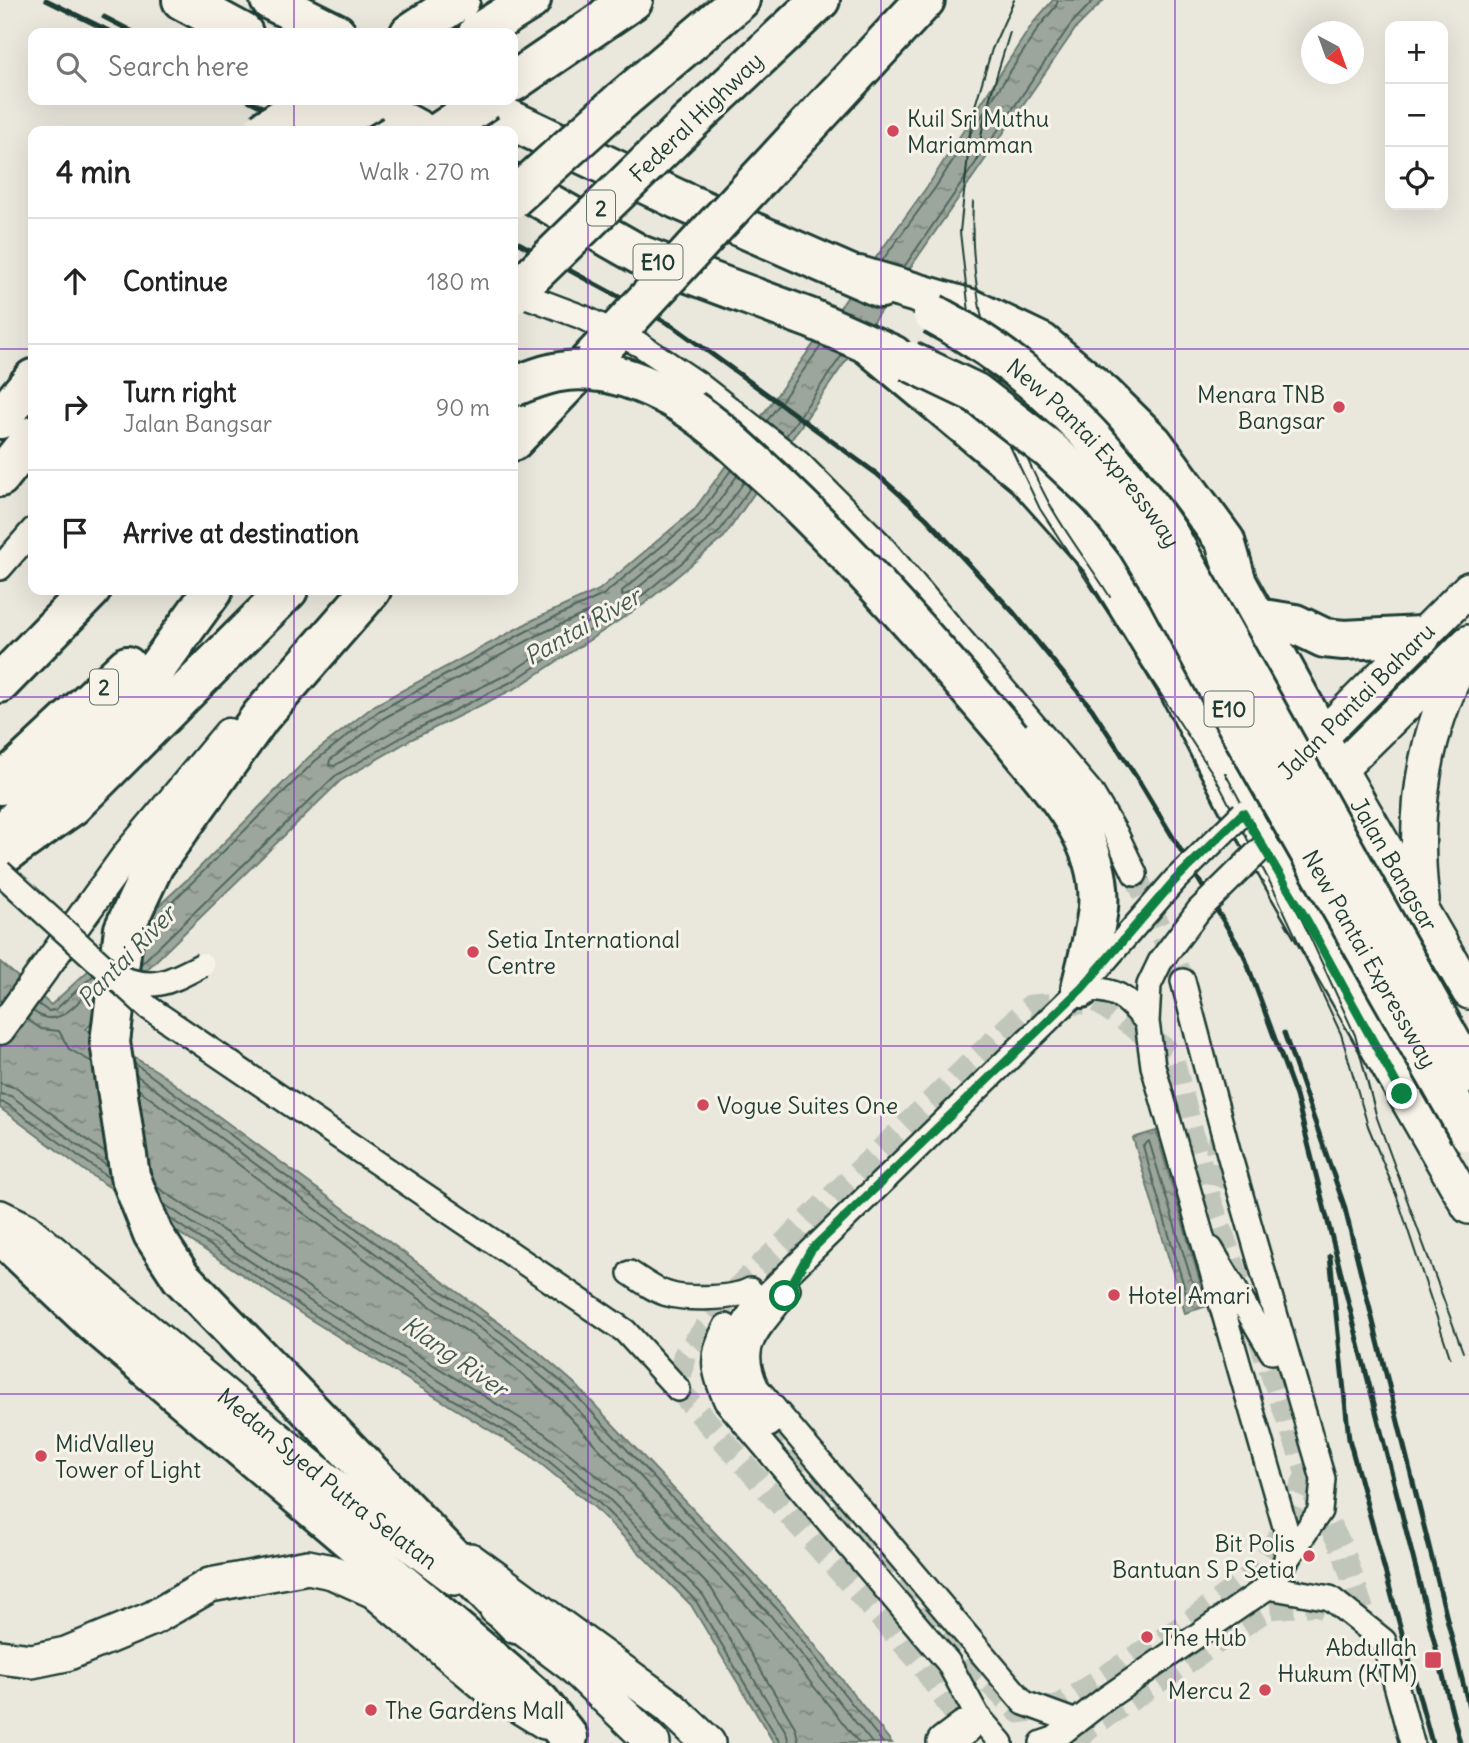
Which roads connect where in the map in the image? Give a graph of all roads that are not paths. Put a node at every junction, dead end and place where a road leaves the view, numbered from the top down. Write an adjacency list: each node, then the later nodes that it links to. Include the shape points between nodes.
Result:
1 (182, 0): 10 (highway)
2 (270, 0): 11 (highway)
3 (460, 0): 12 (highway)
4 (531, 0): 13 (highway)
5 (726, 0): 14 (highway)
6 (740, 0): 14 (highway)
7 (820, 0): 28 (highway, Federal Highway / 2, bridge)
8 (925, 0): 36 (highway, bridge)
9 (622, 6): 15 (highway)
10 (234, 28)
11 (326, 28)
12 (418, 28)
13 (486, 28)
14 (659, 68): 26 (highway, bridge)
15 (518, 78)
16 (302, 105): 21 (highway, bridge)
17 (364, 105): 22 (highway, bridge)
18 (372, 105): 23 (highway)
19 (479, 105): 24 (highway, bridge)
20 (480, 105): 27 (highway, New Pantai Expressway / E10, via 677,199)
21 (271, 126)
22 (329, 126)
23 (411, 126)
24 (448, 126)
25 (518, 186): 30 (highway, New Pantai Expressway / E10, via 640,255 812,319)
26 (518, 194)
27 (860, 277): 47 (highway, via 971,309 1042,343 1104,395 1153,443 1225,541 1237,583); 73 (highway, New Pantai Expressway / E10, bridge, via 970,334 1007,359 1114,459 1169,535)
28 (518, 287)
29 (518, 294): 53 (street, bridge, via 639,344 799,462 880,544)
30 (870, 346): 51 (highway, via 1027,477 1101,560); 74 (highway, New Pantai Expressway / E10, bridge, via 976,393 1050,450 1101,498 1137,544)
31 (28, 385): 34 (highway)
32 (518, 385): 53 (highway, bridge, via 569,369 601,372 646,385 700,416 810,515)
33 (28, 406): 35 (highway)
34 (0, 419)
35 (0, 425)
36 (518, 436)
37 (28, 442): 38 (highway)
38 (0, 478)
39 (28, 536): 40 (street)
40 (3, 565)
41 (1469, 589): 48 (main road, Jalan Pantai Baharu)
42 (86, 595): 52 (highway)
43 (202, 595): 55 (highway, 2)
44 (209, 595): 57 (highway, via 156,669)
45 (283, 595): 59 (highway, via 72,806)
46 (366, 595): 60 (highway)
47 (1256, 618): 48 (highway, via 1295,624 1324,638); 51 (highway, via 1271,671 1263,691 1247,708 1209,712); 54 (highway)
48 (1421, 636): 54 (main road, Jalan Pantai Baharu)
49 (1469, 642): 54 (main road, Jalan Pantai Baharu)
50 (1469, 649): 64 (main road, via 1437,719 1425,766 1418,813)
51 (1175, 681): 56 (highway)
52 (0, 683)
53 (1019, 727): 63 (street, via 1090,792); 69 (highway, via 1073,817 1097,876 1098,908)
54 (1330, 753): 56 (main road, Jalan Pantai Baharu); 58 (main road, Jalan Pantai Baharu); 61 (main road, Jalan Bangsar)
55 (0, 785)
56 (1243, 813): 58 (main road); 69 (street, bridge, via 1175,880)
57 (0, 837)
58 (1264, 846): 65 (main road); 71 (street, bridge, via 1199,910 1160,962 1149,985)
59 (0, 857)
60 (141, 859): 72 (street); 85 (highway, via 124,929 110,1042 130,1177 153,1234 181,1277)
61 (1395, 862): 64 (main road, Jalan Bangsar); 65 (main road, via 1362,841 1345,839 1325,847 1312,858 1302,877)
62 (0, 872): 67 (street, bridge)
63 (1135, 874)
64 (1423, 909): 70 (main road, Jalan Bangsar)
65 (1306, 919): 75 (main road)
66 (202, 965): 67 (street, bridge, via 173,980 145,987)
67 (110, 974): 83 (street, bridge, via 149,1008 625,1331)
68 (1183, 981): 86 (street, via 1323,1479 1320,1511)
69 (1082, 988): 71 (street, via 1108,990 1126,998); 79 (street)
70 (1469, 992)
71 (1147, 1022): 77 (street, via 1153,1066)
72 (0, 1030)
73 (1469, 1074)
74 (1469, 1132)
75 (1469, 1207)
76 (0, 1217): 88 (main road, Medan Syed Putra Selatan, via 26,1230 352,1501)
77 (1198, 1228): 82 (street); 86 (street, via 1288,1537)
78 (0, 1234): 91 (highway, via 94,1323 506,1671)
79 (811, 1250): 81 (street, via 780,1260); 84 (street, via 755,1306 733,1343 731,1354 739,1380); 90 (street, via 785,1296 751,1339 749,1371 757,1388 1024,1703)
80 (630, 1273): 81 (street, via 668,1294 711,1297)
81 (750, 1290): 95 (street, via 723,1331 714,1360 713,1372 726,1401 948,1662 977,1715)
82 (1272, 1352)
83 (678, 1389)
84 (769, 1425)
85 (427, 1531): 88 (highway); 94 (main road, via 667,1705)
86 (1286, 1565): 87 (street)
87 (1268, 1587): 90 (street); 96 (street, via 1330,1598 1384,1641)
88 (517, 1624): 93 (main road, Medan Syed Putra Selatan, via 572,1665)
89 (0, 1657): 91 (main road, via 33,1661 66,1654 153,1618 210,1585 308,1567 332,1572 374,1591 488,1687)
90 (1076, 1722): 92 (street)
91 (571, 1740)
92 (1050, 1742)
93 (653, 1743)
94 (708, 1743)
95 (1001, 1743)
96 (1412, 1743)

